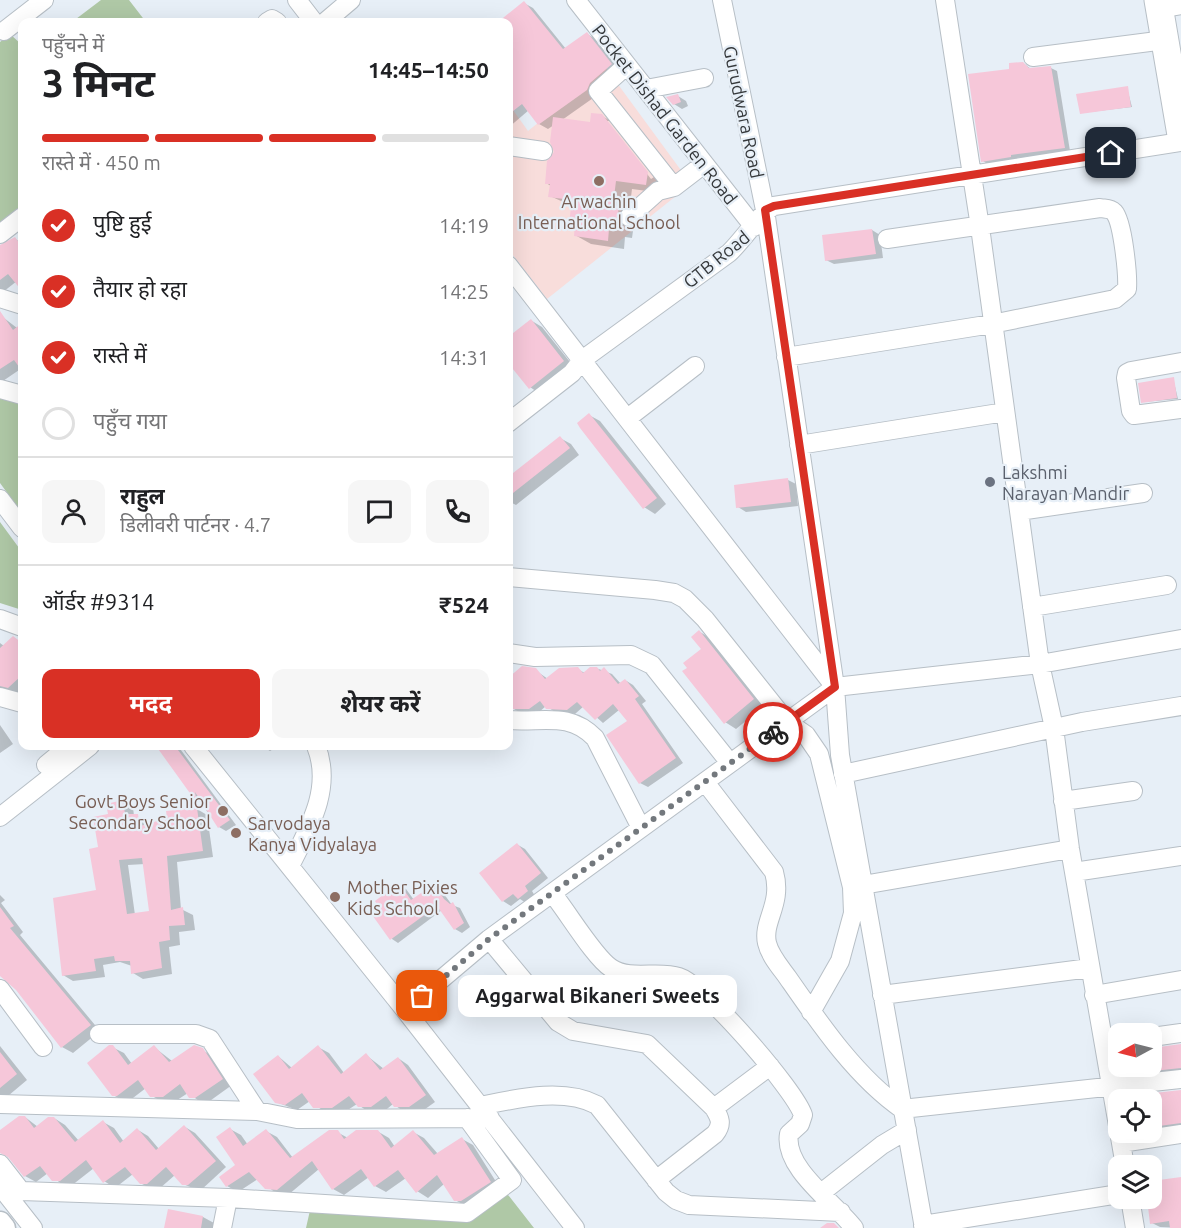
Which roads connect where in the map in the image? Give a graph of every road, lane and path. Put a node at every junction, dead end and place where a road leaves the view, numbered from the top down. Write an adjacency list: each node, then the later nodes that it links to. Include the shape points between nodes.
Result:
1 (44, 0): 8 (street)
2 (297, 0): 9 (street)
3 (351, 0): 10 (street)
4 (576, 0): 15 (street, Pocket Dishad Garden Road)
5 (722, 0): 25 (street, Gurudwara Road)
6 (945, 0): 23 (street)
7 (1166, 5): 13 (highway)
8 (21, 18)
9 (313, 18)
10 (322, 18)
11 (18, 20): 12 (street)
12 (4, 31)
13 (1165, 40): 14 (street); 18 (highway)
14 (1033, 57)
15 (627, 65): 17 (street, Pocket Dishad Garden Road); 24 (street, via 598,90)
16 (704, 78): 17 (street)
17 (646, 89): 22 (street, Pocket Dishad Garden Road)
18 (1181, 135)
19 (1181, 142): 23 (street)
20 (513, 148): 21 (street)
21 (543, 151)
22 (704, 164): 24 (street); 28 (street, Pocket Dishad Garden Road)
23 (971, 174): 25 (street); 29 (street)
24 (674, 187): 26 (street, via 658,191)
25 (765, 210): 28 (street, GTB Road); 36 (street, Gurudwara Road)
26 (629, 217)
27 (18, 220): 30 (street)
28 (754, 227): 37 (street, GTB Road, via 729,253)
29 (980, 227): 31 (street); 35 (street); 35 (street, via 1109,209 1119,222 1128,278 1127,289 1115,299)
30 (0, 234)
31 (887, 239)
32 (513, 270): 37 (street)
33 (0, 298): 34 (street)
34 (18, 304)
35 (992, 324): 36 (street); 44 (street)
36 (786, 357): 47 (street, Gurudwara Road)
37 (582, 360): 42 (street, GTB Road, via 567,364); 45 (street); 46 (street, GTB Road, via 572,373)
38 (1181, 362): 43 (street, via 1131,371 1126,378 1134,416)
39 (695, 366): 45 (street)
40 (0, 389): 41 (street)
41 (18, 394)
42 (513, 408)
43 (1181, 409)
44 (1005, 412): 47 (street); 50 (street)
45 (629, 417): 60 (street)
46 (513, 419)
47 (799, 445): 60 (street, Gurudwara Road)
48 (1143, 493): 50 (street)
49 (0, 499): 51 (street)
50 (1019, 511): 54 (street)
51 (18, 523)
52 (513, 577): 65 (street, via 674,593 705,619)
53 (1167, 585): 54 (street)
54 (1032, 607): 59 (street)
55 (0, 619): 56 (street)
56 (18, 626)
57 (1181, 639): 59 (street)
58 (513, 654): 70 (street, via 535,657 631,655 643,660 652,665)
59 (1041, 664): 60 (street); 66 (street)
60 (835, 687): 65 (street); 71 (street, Gurudwara Road)
61 (0, 697): 62 (street)
62 (18, 703)
63 (1181, 706): 66 (street)
64 (513, 720): 77 (street, via 565,720 584,727 595,738)
65 (787, 722): 70 (street); 91 (street, via 806,735 819,754 852,887 853,913 840,961)
66 (1054, 728): 71 (street); 74 (street)
67 (66, 750): 75 (street); 76 (street)
68 (196, 750): 80 (street)
69 (317, 750): 80 (street, via 321,792 311,824)
70 (730, 763): 72 (street)
71 (843, 774): 82 (street, Gurudwara Road)
72 (705, 782): 77 (street); 91 (street, via 774,872 777,899 766,942)
73 (1133, 790): 74 (street)
74 (1064, 801): 78 (street)
75 (0, 802)
76 (0, 817)
77 (641, 828): 83 (street)
78 (1070, 849): 81 (street); 82 (street)
79 (1181, 856): 81 (street)
80 (290, 866): 90 (street)
81 (1074, 872): 85 (street)
82 (863, 885): 88 (street, Gurudwara Road)
83 (552, 893): 84 (street); 97 (street, via 603,962 625,973 669,975 691,984)
84 (489, 939): 90 (street); 102 (street, via 558,1022 573,1031 646,1044)
85 (1090, 968): 88 (street); 89 (street)
86 (1181, 980): 89 (street)
87 (0, 988): 96 (street)
88 (882, 995): 103 (street, Gurudwara Road)
89 (1094, 995): 94 (street)
90 (405, 1010): 105 (street)
91 (812, 1012): 103 (street, via 882,1095)
92 (1181, 1033): 95 (street)
93 (99, 1034): 104 (street, via 196,1034 210,1039)
94 (1108, 1035)
95 (1162, 1036)
96 (44, 1047)
97 (770, 1066): 102 (street); 114 (street, via 800,1105 803,1115 789,1134 790,1151 809,1182)
98 (1111, 1077): 100 (street)
99 (1181, 1078): 100 (street)
100 (1111, 1087): 103 (street)
101 (0, 1104): 104 (street)
102 (714, 1108): 112 (street, via 720,1118 715,1134)
103 (903, 1109): 106 (street, Gurudwara Road)
104 (257, 1111): 105 (street, via 297,1119)
105 (479, 1114): 112 (street, via 518,1098 575,1097 588,1101 597,1105); 116 (street, via 512,1180 467,1213); 124 (street)
106 (906, 1130): 114 (street); 120 (street, Gurudwara Road)
107 (1181, 1134): 108 (street)
108 (1162, 1137)
109 (1121, 1143): 110 (street)
110 (1123, 1155)
111 (0, 1164): 116 (street, via 21,1191)
112 (656, 1180): 118 (street, via 676,1200 689,1205)
113 (0, 1186): 122 (street)
114 (821, 1193): 118 (street)
115 (1108, 1196): 120 (street)
116 (228, 1198): 123 (street)
117 (1132, 1209): 126 (street)
118 (842, 1212): 125 (street)
119 (0, 1223): 121 (main road)
120 (924, 1226)
121 (4, 1228)
122 (33, 1228)
123 (222, 1228)
124 (575, 1228)
125 (854, 1228)
126 (1136, 1228)

